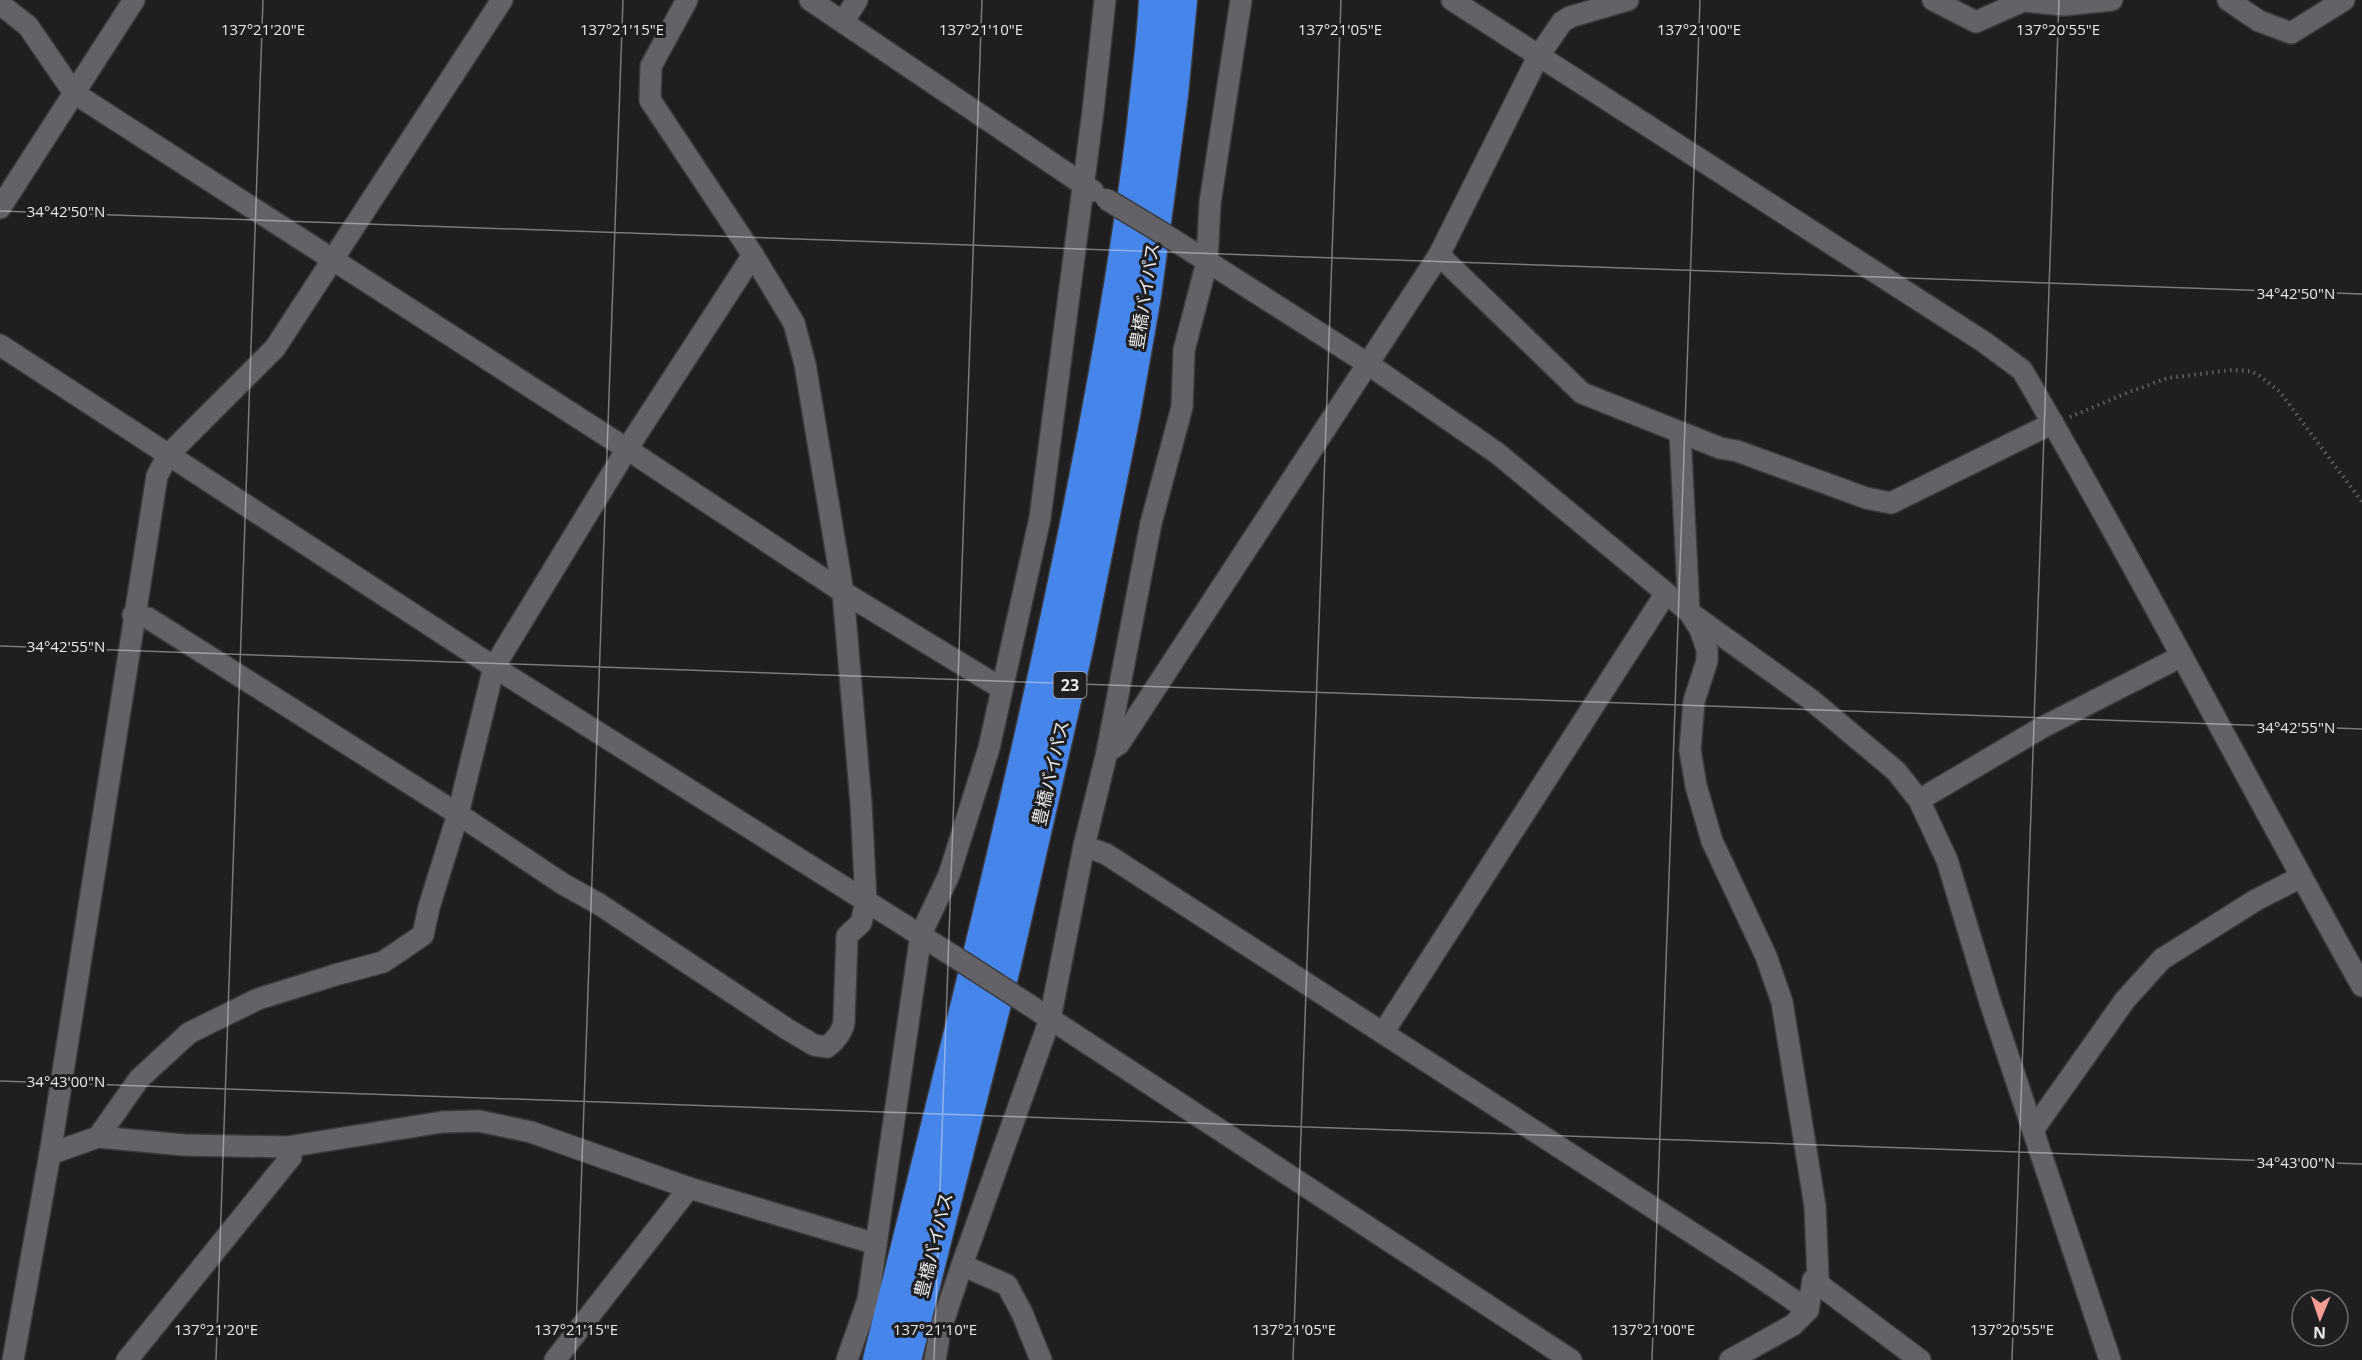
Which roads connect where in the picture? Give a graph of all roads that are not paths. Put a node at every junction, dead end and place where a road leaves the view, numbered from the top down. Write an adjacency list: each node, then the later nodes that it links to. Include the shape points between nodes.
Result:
1 (134, 0): 19 (street)
2 (502, 0): 24 (street)
3 (687, 0): 22 (street, via 651,66 650,100)
4 (810, 0): 17 (street)
5 (857, 0): 17 (street)
6 (1105, 0): 20 (street)
7 (1154, 0): 62 (highway, 豊橋バイパス / 23, via 1135,181 1118,291 1052,640)
8 (1182, 0): 63 (highway, 豊橋バイパス / 23, via 1146,296 1078,648 1006,964)
9 (1241, 0): 25 (street, via 1210,203)
10 (1452, 0): 18 (street)
11 (1628, 0): 18 (street, via 1562,22)
12 (1933, 0): 13 (street, via 1976,22 2023,1 2064,5)
13 (2112, 0)
14 (2228, 0): 15 (street, via 2259,21 2291,33)
15 (2344, 0)
16 (0, 4): 19 (street, via 28,26)
17 (843, 22): 20 (street)
18 (1538, 57): 23 (street); 28 (street, via 1984,342 2022,370)
19 (74, 93): 21 (street); 24 (street)
20 (1083, 185): 25 (street, bridge); 38 (street, via 1040,518)
21 (0, 208)
22 (753, 255): 30 (street); 32 (street, via 794,323 805,363)
23 (1439, 255): 27 (street); 29 (street, via 1582,393)
24 (333, 258): 30 (street); 31 (street, via 275,348)
25 (1207, 262): 27 (street); 39 (street, via 1184,350 1182,407 1151,523)
26 (0, 345): 31 (street)
27 (1368, 364): 33 (street, via 1497,453); 39 (street, via 1119,744)
28 (2053, 423): 29 (street, via 1891,503 1866,498); 36 (street)
29 (1680, 432): 34 (street)
30 (627, 449): 32 (street); 37 (street)
31 (168, 455): 35 (street, via 157,476); 37 (street)
32 (843, 591): 38 (street); 44 (street)
33 (1666, 593): 34 (street); 48 (street)
34 (1689, 612): 40 (street, via 1810,699 1896,771); 56 (street, via 1707,649 1694,701 1690,750 1696,786 1712,841 1766,956 1782,1002 1815,1206 1818,1276)
35 (133, 615): 41 (street, via 148,618); 52 (street)
36 (2182, 656): 40 (street, via 2043,727); 43 (street)
37 (494, 667): 41 (street); 44 (street)
38 (1001, 688): 45 (street, via 989,748 949,874)
39 (1107, 752): 42 (street)
40 (1919, 800): 49 (street, via 1947,860)
41 (458, 814): 44 (street, via 814,1045 827,1047 842,1031 847,936 861,923); 50 (street, via 423,935 383,962 258,999 189,1033 138,1079)
42 (1084, 846): 47 (street); 48 (street, via 1106,854)
43 (2301, 877): 46 (street); 49 (street, via 2256,900 2162,959 2126,1000)
44 (866, 902): 45 (street)
45 (921, 934): 47 (street, bridge); 54 (street)
46 (2362, 986)
47 (1050, 1019): 55 (street); 66 (street)
48 (1383, 1033): 57 (street)
49 (2032, 1130): 69 (street)
50 (98, 1137): 51 (street, via 184,1145); 52 (street)
51 (287, 1147): 53 (street, via 442,1122 479,1122 531,1132); 59 (street, via 291,1158)
52 (50, 1154): 58 (street)
53 (688, 1188): 54 (street); 60 (street)
54 (876, 1244): 61 (street, via 868,1300)
55 (962, 1265): 64 (street, via 940,1331); 65 (street, via 1007,1285)
56 (1813, 1280): 57 (street); 68 (street)
57 (1808, 1310): 67 (street, via 1793,1326)
58 (13, 1360)
59 (127, 1360)
60 (555, 1360)
61 (847, 1360)
62 (878, 1360)
63 (906, 1360)
64 (935, 1360)
65 (1041, 1360)
66 (1571, 1360)
67 (1730, 1360)
68 (1920, 1360)
69 (2110, 1360)

